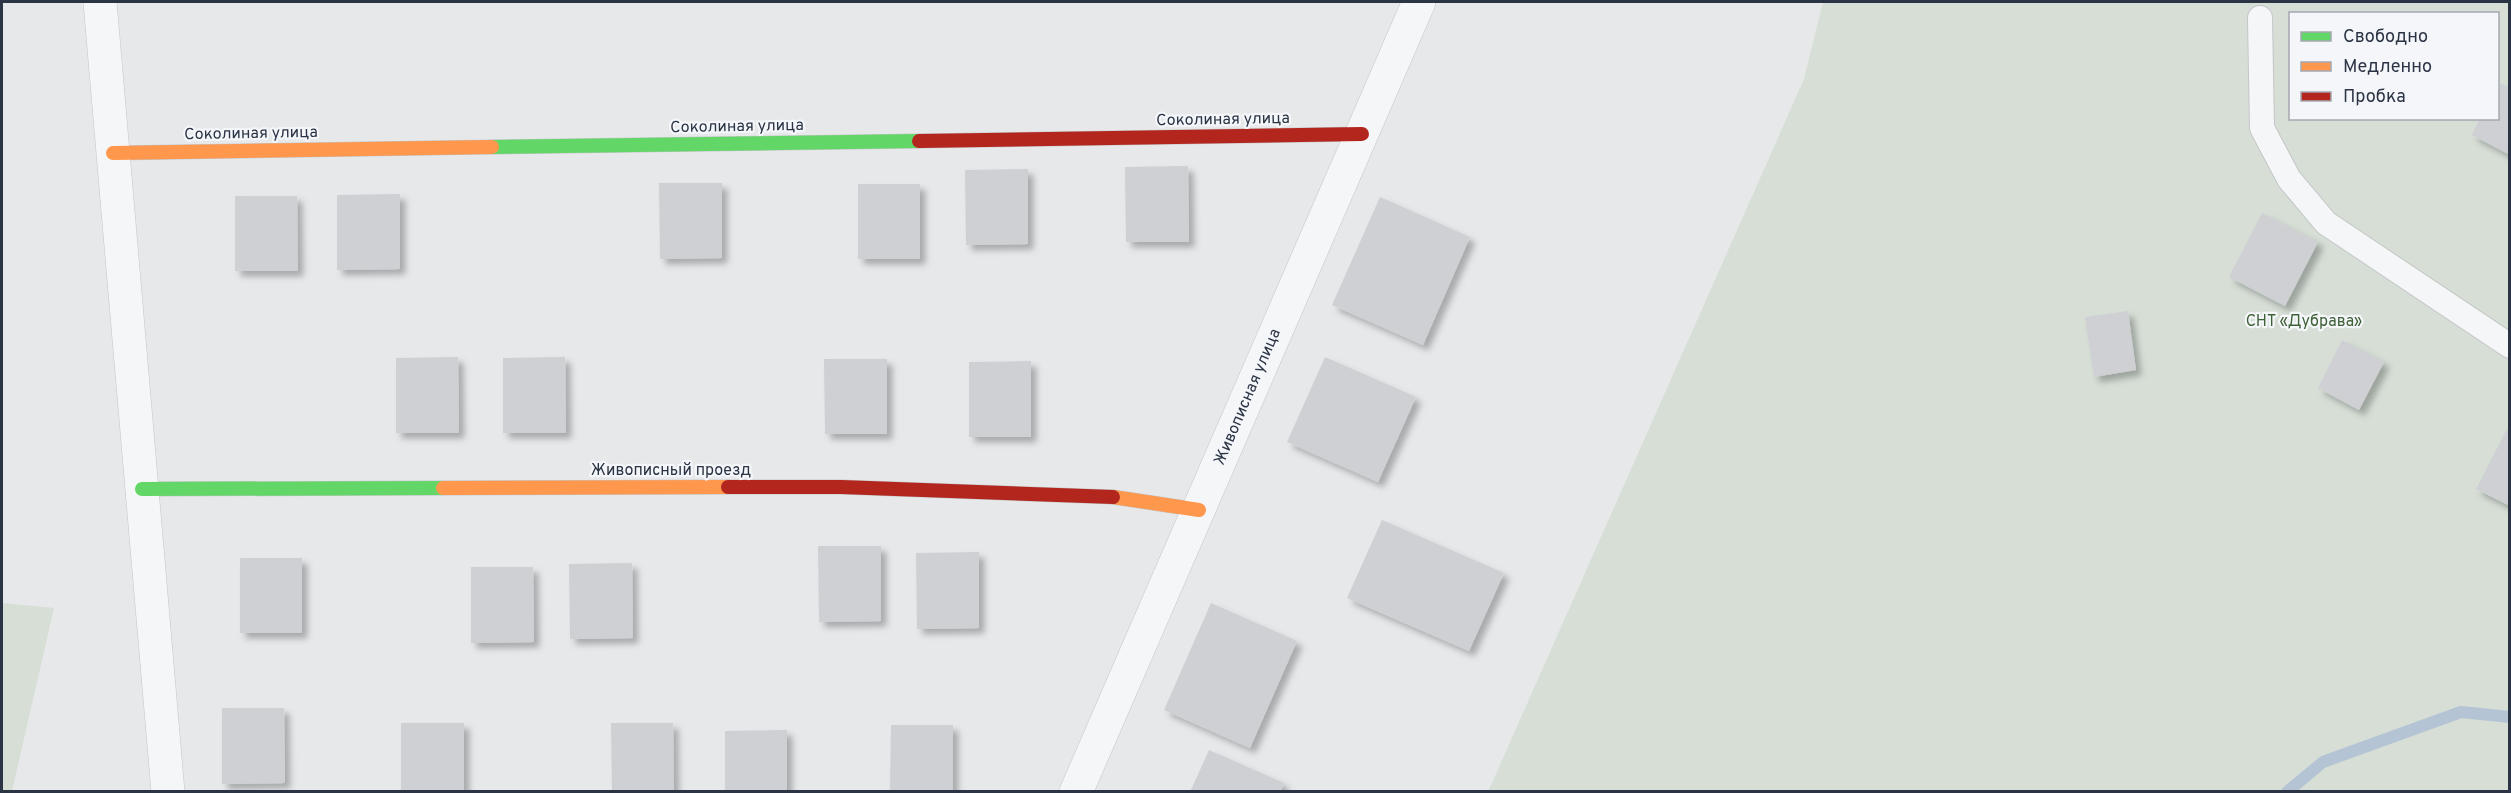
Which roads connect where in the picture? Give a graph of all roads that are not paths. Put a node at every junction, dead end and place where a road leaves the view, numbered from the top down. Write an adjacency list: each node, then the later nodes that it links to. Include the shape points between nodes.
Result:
1 (100, 2): 5 (street)
2 (1419, 2): 4 (street, Живописная улица)
3 (2260, 18): 6 (lane, via 2262,128 2289,179 2326,223)
4 (1362, 134): 5 (street, Соколиная улица); 8 (street, Живописная улица)
5 (113, 153): 7 (street)
6 (2510, 346)
7 (142, 489): 8 (street, Живописный проезд, via 841,487 1123,496); 9 (street)
8 (1199, 510): 10 (street, Живописная улица)
9 (168, 792)
10 (1076, 792)

